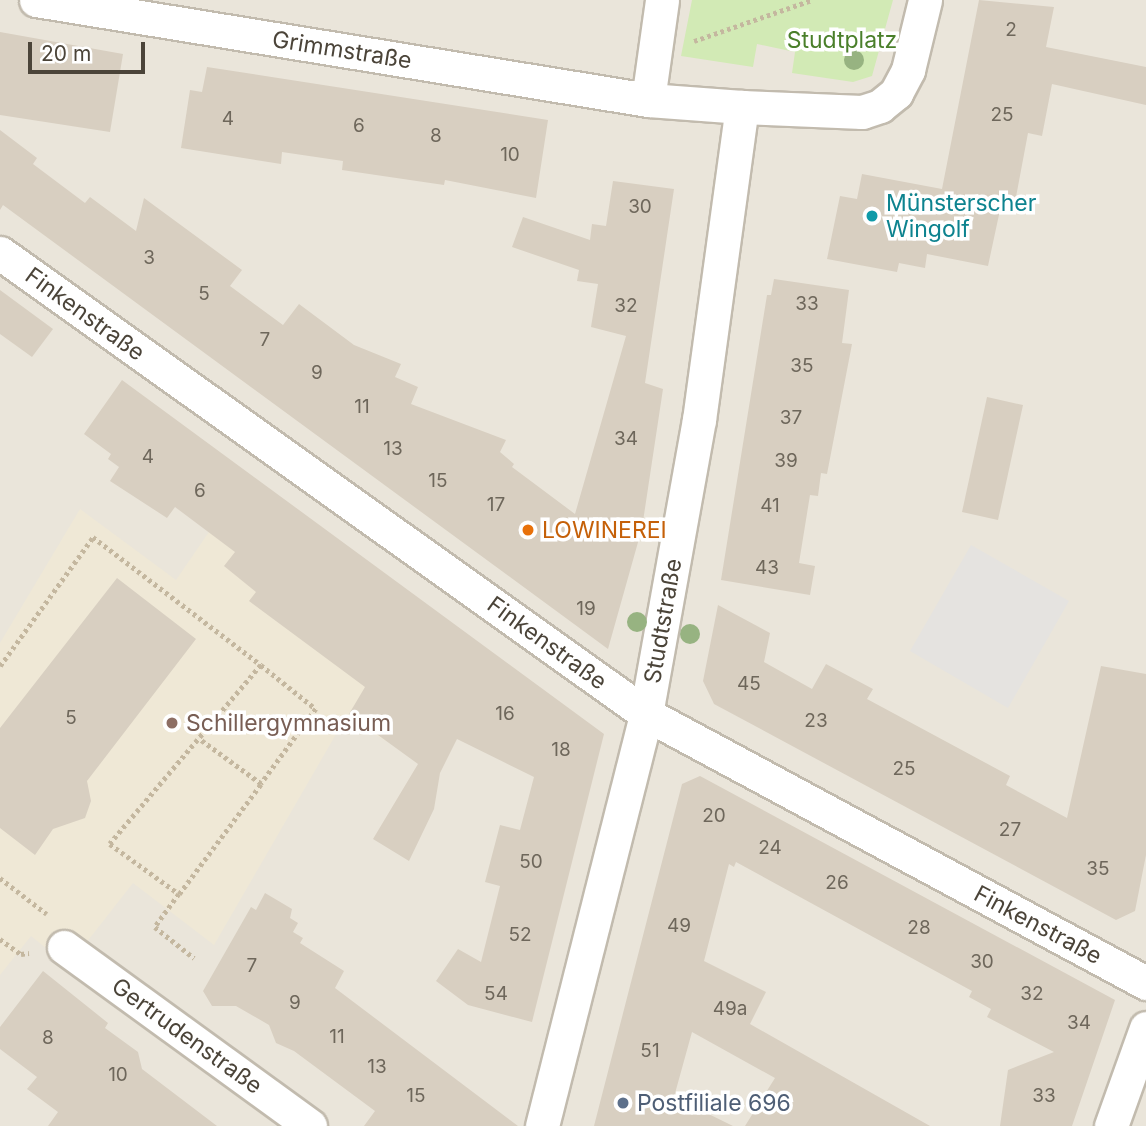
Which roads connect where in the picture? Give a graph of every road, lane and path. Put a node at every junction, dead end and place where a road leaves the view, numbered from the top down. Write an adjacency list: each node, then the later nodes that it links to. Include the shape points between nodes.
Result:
1 (36, 0): 6 (street, Grimmstraße)
2 (662, 0): 6 (street)
3 (812, 0): 5 (path)
4 (925, 0): 7 (street, via 908,70 896,93 880,106 862,111)
5 (683, 44)
6 (648, 100): 7 (street)
7 (742, 107): 11 (street, Studtstraße, via 699,420)
8 (0, 253): 11 (street, Finkenstraße)
9 (261, 665): 10 (path, via 93,537); 12 (path); 13 (path, via 316,709)
10 (0, 666)
11 (646, 714): 18 (street, Finkenstraße); 21 (street, Studtstraße)
12 (199, 739): 13 (path); 15 (path, via 110,844)
13 (261, 784): 15 (path)
14 (0, 878): 16 (path, via 72,933)
15 (179, 894): 17 (path, via 155,927)
16 (65, 947): 20 (street, Gertrudenstraße)
17 (194, 958)
18 (1141, 974)
19 (1146, 1028): 22 (street)
20 (310, 1126)
21 (542, 1126)
22 (1111, 1126)

